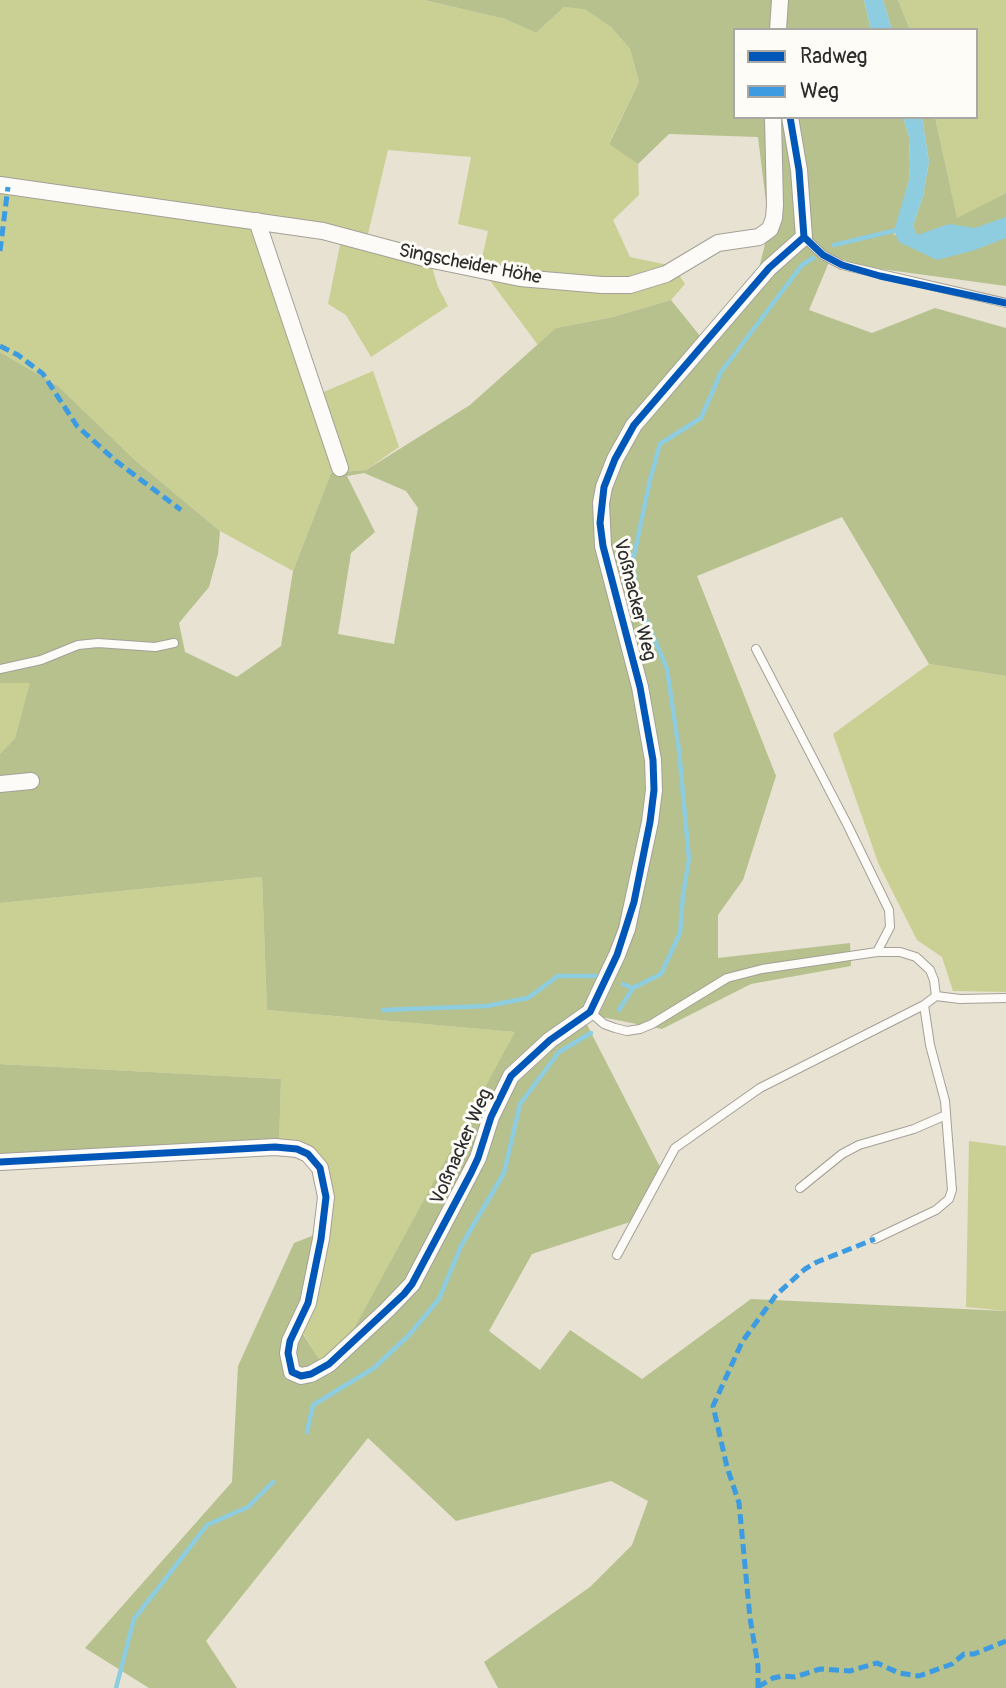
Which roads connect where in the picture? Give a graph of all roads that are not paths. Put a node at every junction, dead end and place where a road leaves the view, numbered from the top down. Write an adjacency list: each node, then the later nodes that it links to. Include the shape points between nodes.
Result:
1 (780, 0): 2 (street)
2 (778, 28)
3 (773, 119): 6 (street, Singscheider Höhe, via 775,205 770,229 759,237 718,243 666,274 639,283 602,285 520,278 323,231)
4 (790, 119): 7 (street)
5 (0, 185): 6 (street, Singscheider Höhe)
6 (257, 221): 9 (street)
7 (804, 237): 8 (lane, via 842,265); 19 (street, Voßnacker Weg, via 769,268 634,425 604,487 603,546 645,710 654,790 626,929)
8 (1006, 303)
9 (340, 468)
10 (174, 643): 12 (lane, via 155,647 78,645)
11 (756, 649): 15 (lane, via 889,910 890,927)
12 (0, 669)
13 (31, 780): 14 (street)
14 (0, 784)
15 (877, 951): 16 (lane, via 916,957 930,970); 19 (lane, via 727,978 640,1029 615,1028)
16 (936, 996): 17 (lane); 18 (lane)
17 (1006, 998)
18 (924, 1005): 20 (lane); 24 (lane, via 760,1088 675,1148)
19 (590, 1012): 21 (street, Voßnacker Weg, via 511,1076 478,1158 412,1284 329,1364 311,1374 292,1372 288,1353 307,1303 324,1220 323,1176 307,1154 275,1147)
20 (946, 1115): 22 (lane, via 923,1127 859,1144); 23 (lane, via 952,1181 949,1199 936,1210)
21 (0, 1162)
22 (800, 1188)
23 (875, 1238)
24 (617, 1255)

